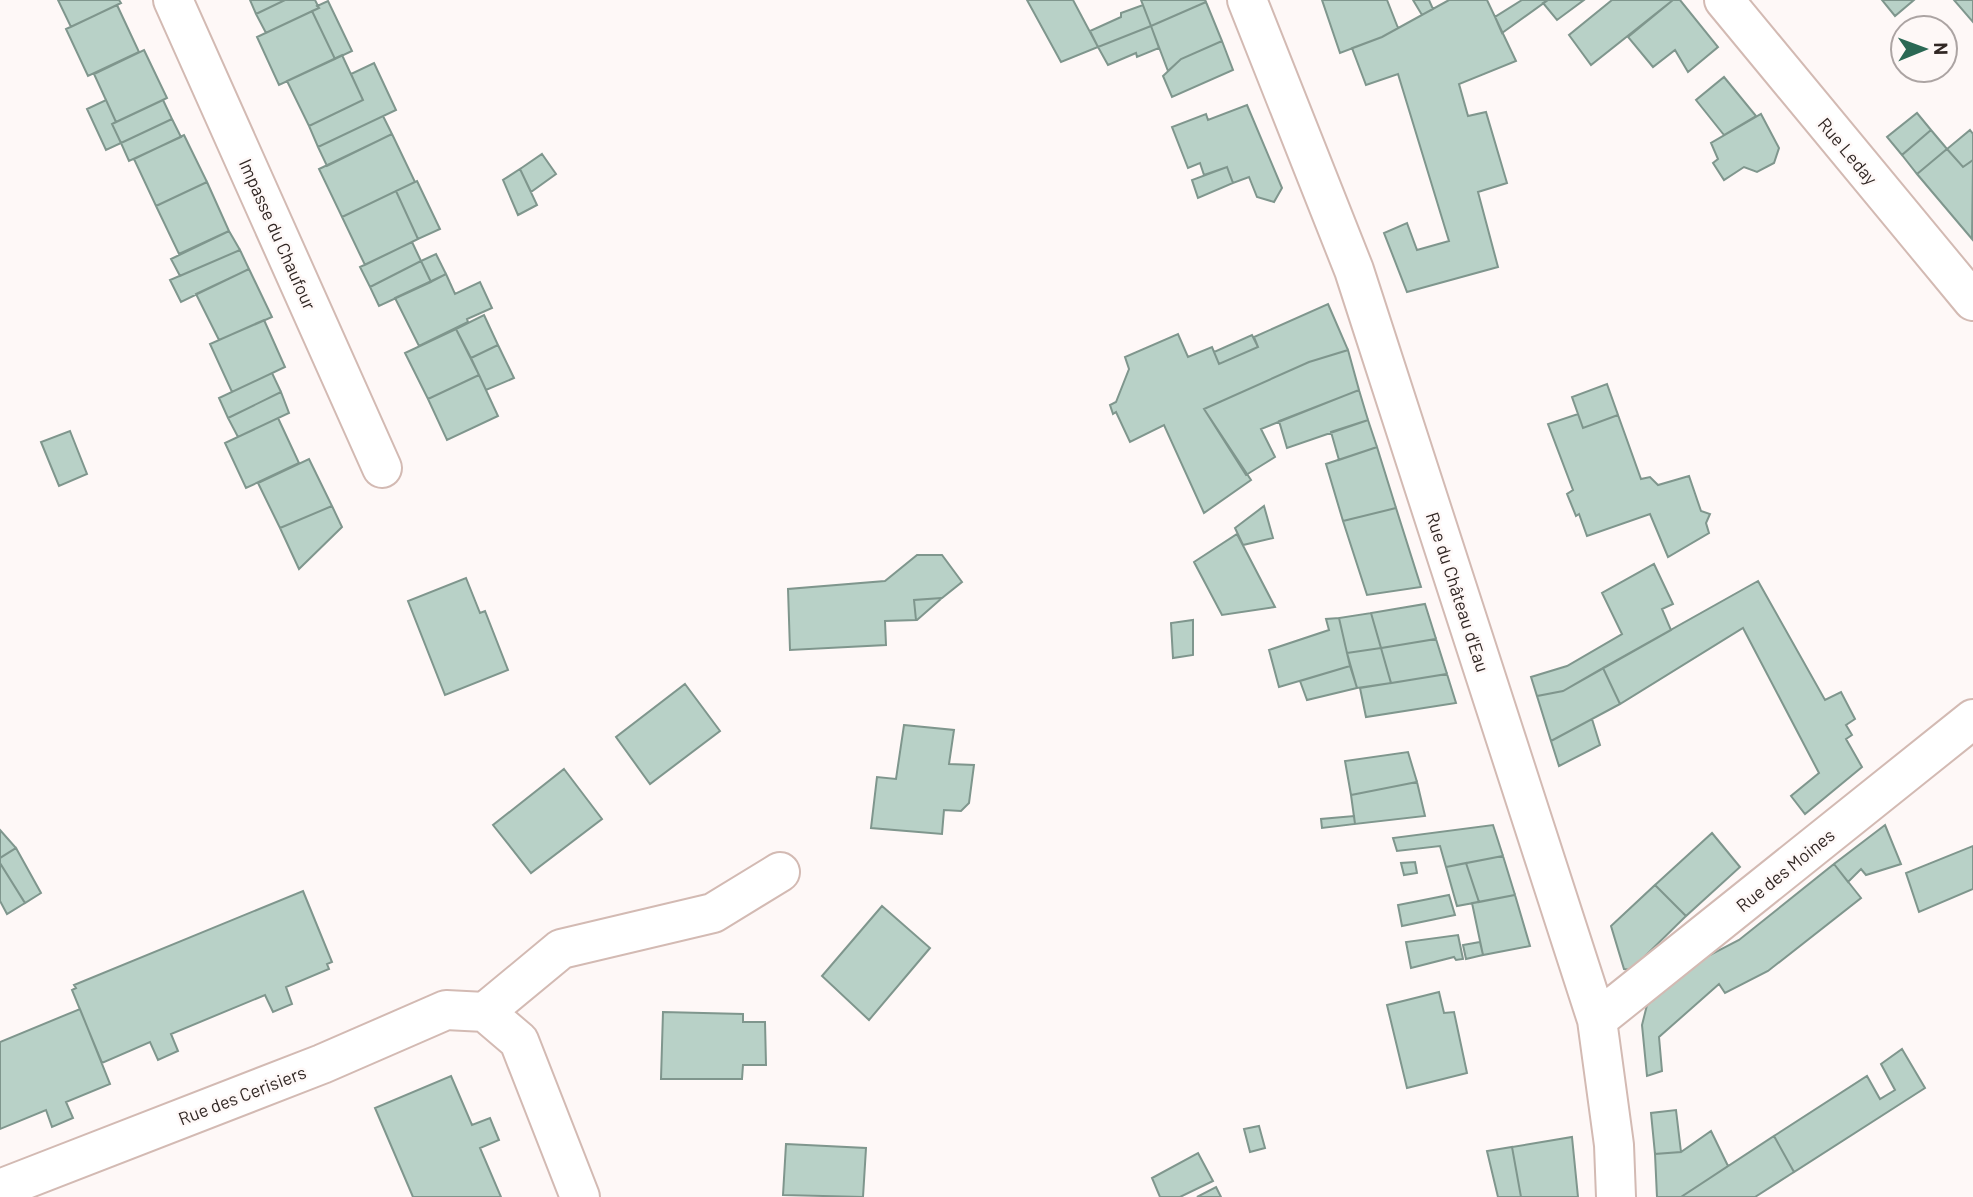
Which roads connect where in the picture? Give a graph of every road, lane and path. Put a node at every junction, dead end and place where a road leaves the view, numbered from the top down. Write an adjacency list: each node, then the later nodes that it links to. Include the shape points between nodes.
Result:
1 (173, 0): 5 (street, Impasse du Chaufour)
2 (1247, 0): 9 (street, Rue du Château d'Eau, via 1354,270)
3 (1724, 0): 4 (street, Rue Leday)
4 (1973, 301)
5 (382, 468)
6 (1973, 719): 9 (street, Rue des Moines)
7 (780, 872): 8 (street, via 713,913 561,949)
8 (485, 1012): 10 (street, Rue des Cerisiers, via 446,1010 322,1064); 11 (street, via 519,1041)
9 (1597, 1020): 12 (street, Rue du Château d'Eau, via 1614,1145)
10 (0, 1189)
11 (580, 1197)
12 (1616, 1197)

